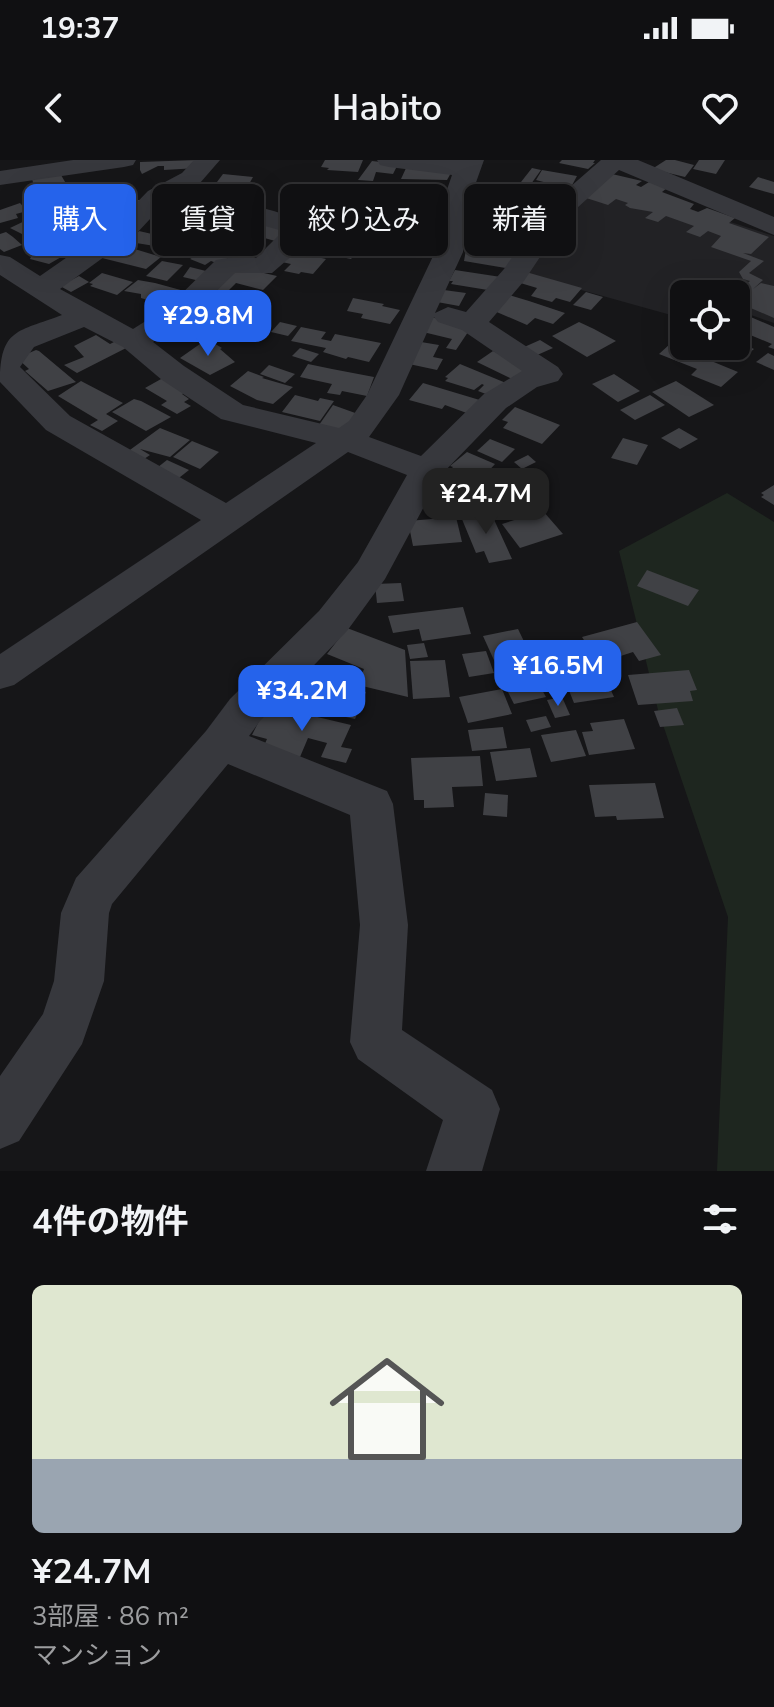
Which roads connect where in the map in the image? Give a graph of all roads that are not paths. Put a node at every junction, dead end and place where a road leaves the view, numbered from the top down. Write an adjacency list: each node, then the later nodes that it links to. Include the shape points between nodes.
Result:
1 (124, 160): 6 (street)
2 (208, 160): 7 (street)
3 (389, 160): 5 (street)
4 (616, 160): 10 (street); 15 (street, via 556,213)
5 (470, 165): 13 (street, via 455,197 447,232 449,252)
6 (0, 178)
7 (180, 184)
8 (152, 201): 12 (street, via 128,227)
9 (264, 217): 16 (street, via 299,228 262,267 226,266 178,313)
10 (774, 227)
11 (0, 263): 12 (street)
12 (41, 290): 14 (street)
13 (425, 308): 15 (street); 17 (street, via 383,395 361,428)
14 (87, 315): 16 (street); 19 (street, via 23,341 4,368 58,423)
15 (472, 324): 18 (street, via 547,374 526,380 495,401)
16 (134, 341): 17 (street, via 232,412)
17 (345, 440): 18 (street); 19 (street)
18 (427, 470): 21 (street, via 364,580)
19 (226, 519): 20 (street)
20 (0, 674)
21 (221, 743): 22 (street, via 93,893 85,913 79,981 64,1027); 23 (street, via 371,804 384,925 376,1042 473,1109)
22 (0, 1122)
23 (454, 1171)

